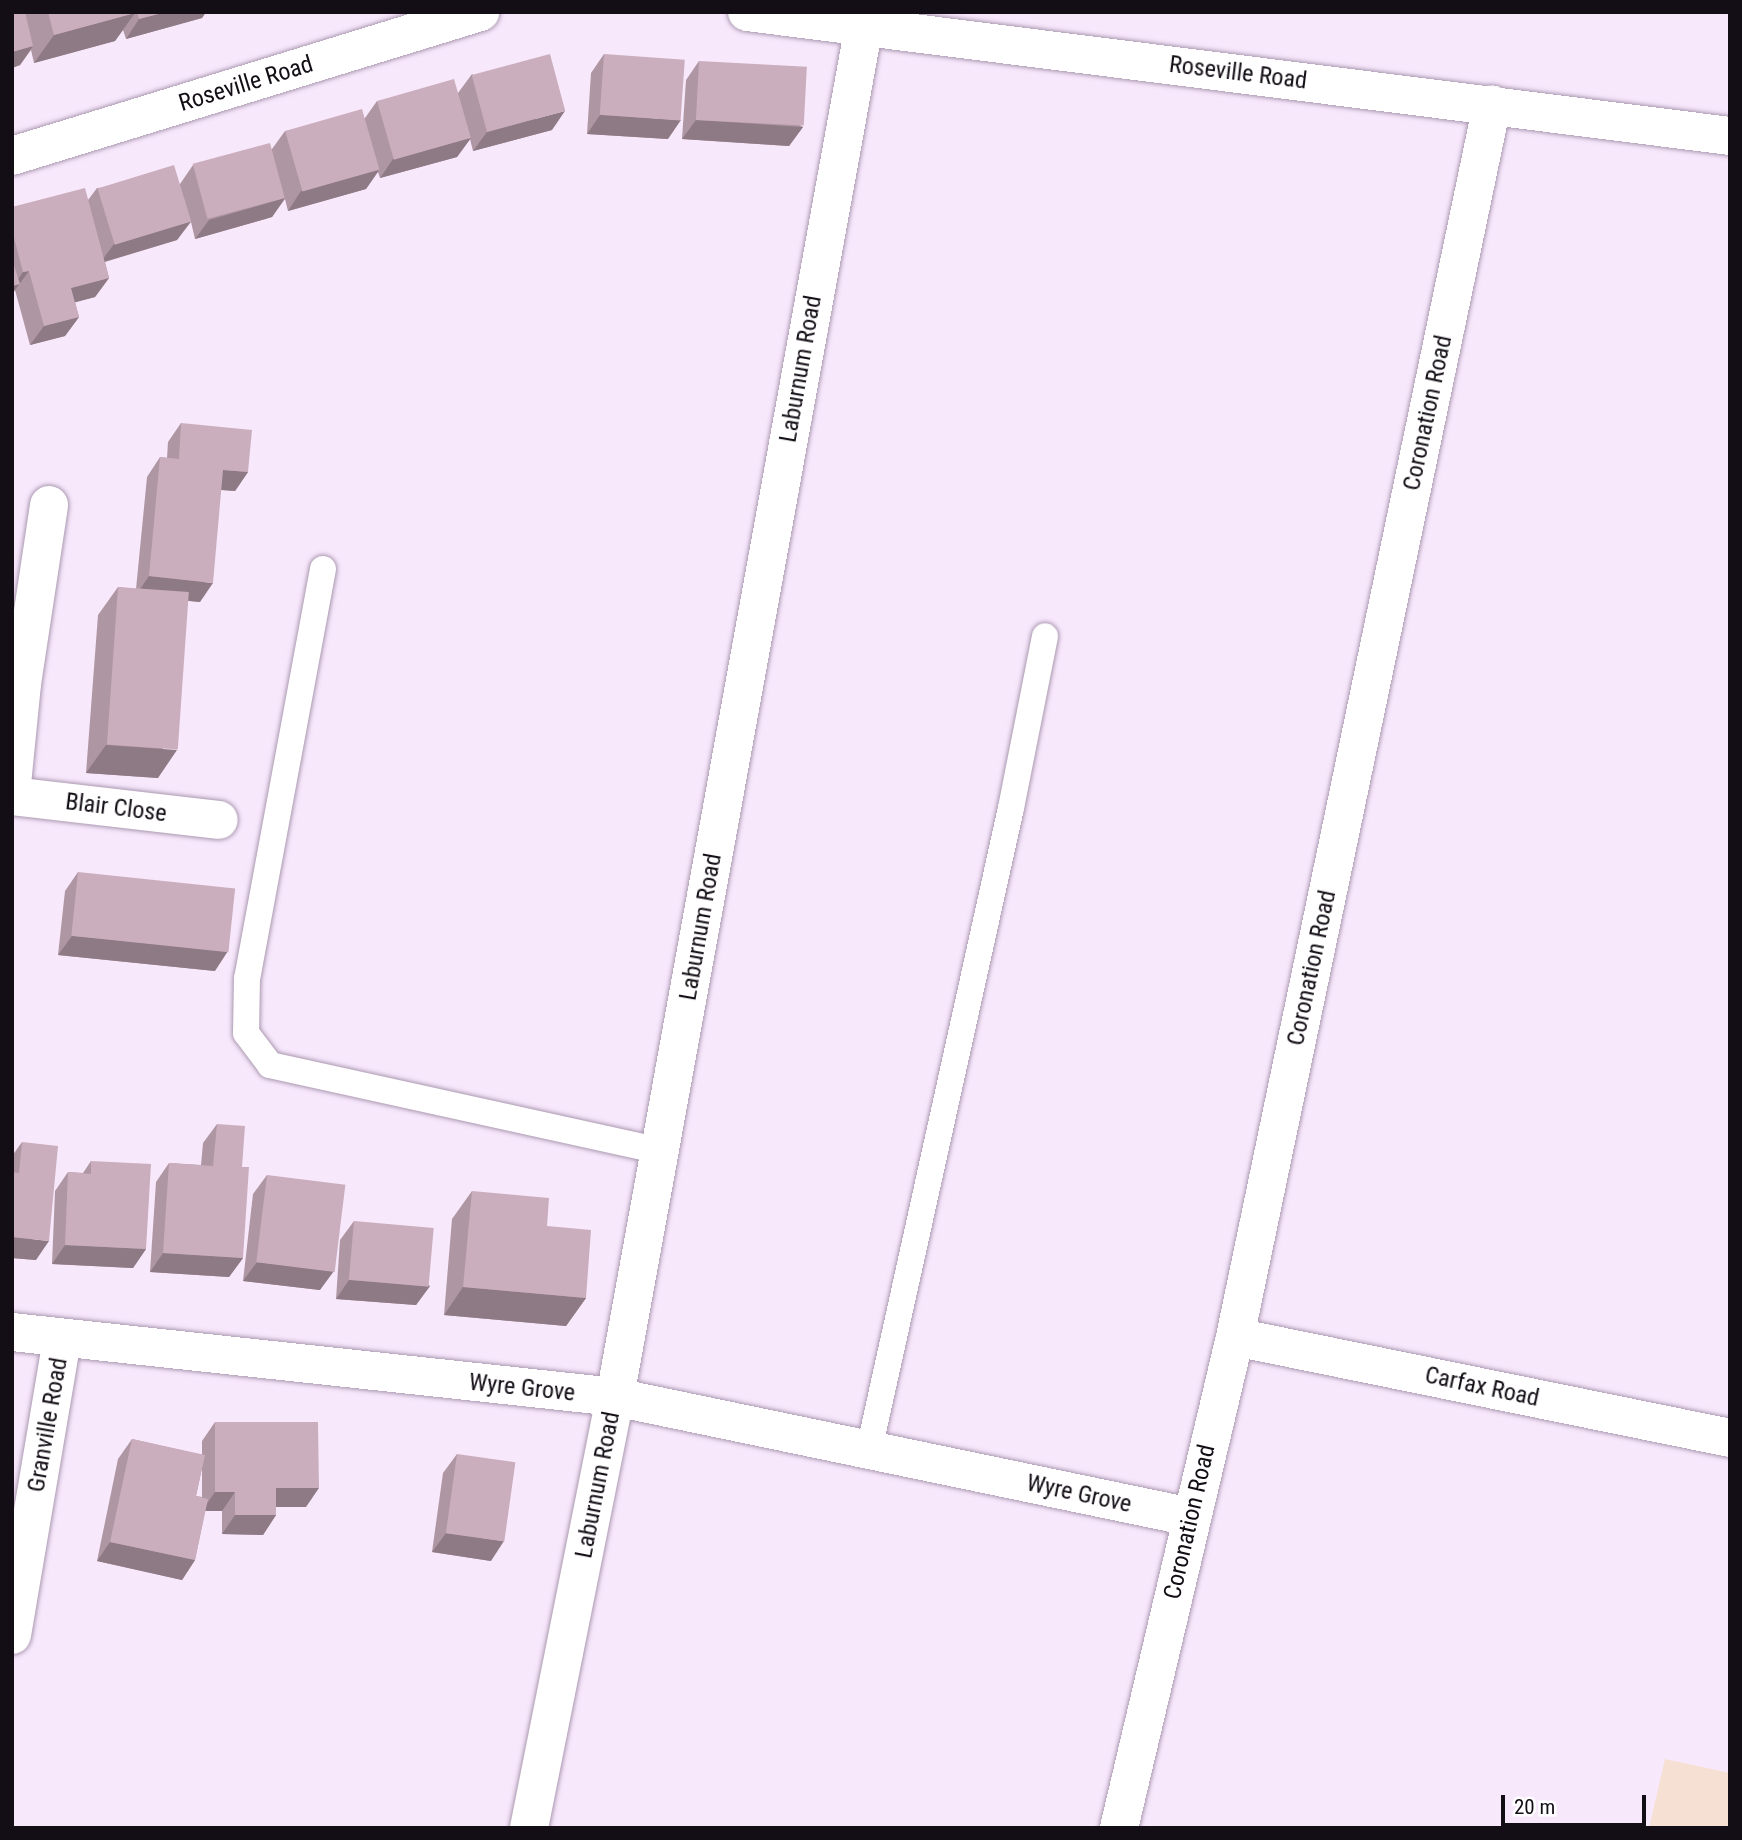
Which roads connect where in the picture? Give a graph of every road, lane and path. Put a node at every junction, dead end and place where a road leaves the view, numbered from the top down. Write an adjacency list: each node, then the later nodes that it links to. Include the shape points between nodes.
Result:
1 (480, 12): 6 (street, Roseville Road)
2 (747, 12): 3 (street, Roseville Road)
3 (864, 25): 4 (street, Roseville Road); 13 (street, Laburnum Road)
4 (1492, 105): 5 (street, Roseville Road); 15 (street, Coronation Road)
5 (1730, 136)
6 (12, 156)
7 (49, 505): 10 (street)
8 (323, 569): 13 (lane, via 247,978 246,1033 270,1065)
9 (1045, 636): 19 (lane)
10 (12, 784)
11 (12, 796): 12 (street, Blair Close)
12 (219, 820)
13 (660, 1151): 17 (street, Laburnum Road)
14 (12, 1332): 16 (street, Wyre Grove)
15 (1235, 1337): 18 (street, Carfax Road); 20 (street, Coronation Road)
16 (62, 1339): 17 (street, Wyre Grove); 21 (street, Granville Road)
17 (615, 1397): 19 (street, Wyre Grove); 22 (street, Laburnum Road)
18 (1730, 1438)
19 (869, 1450): 20 (street, Wyre Grove)
20 (1191, 1517): 23 (street, Coronation Road)
21 (12, 1634)
22 (529, 1828)
23 (1119, 1828)

